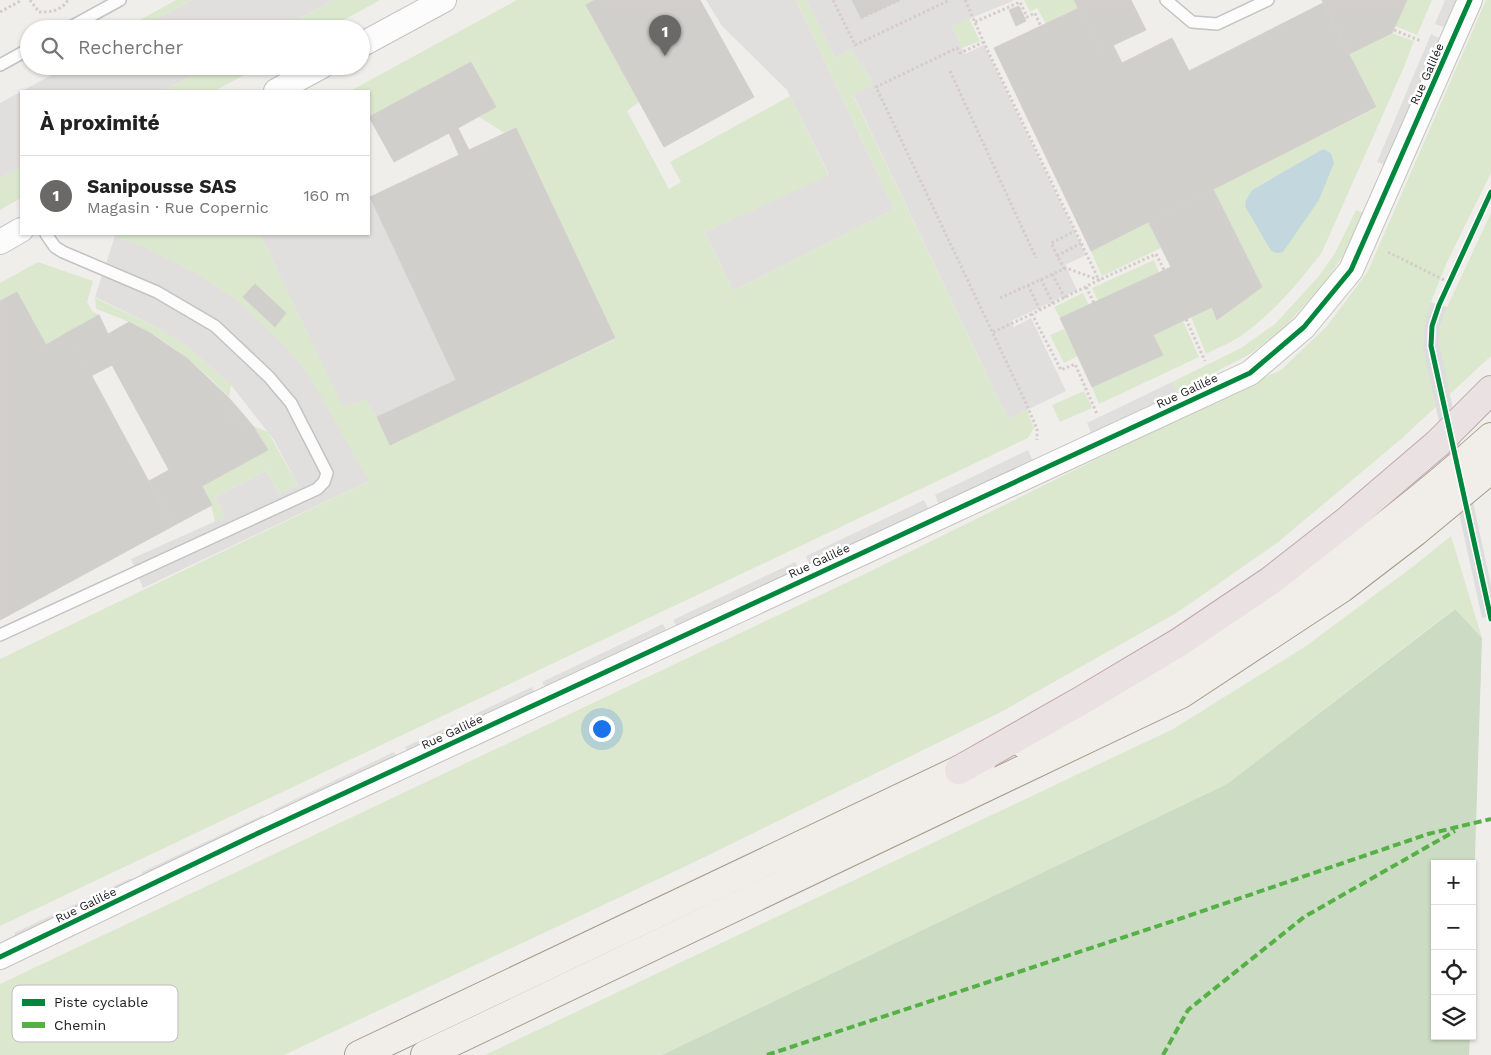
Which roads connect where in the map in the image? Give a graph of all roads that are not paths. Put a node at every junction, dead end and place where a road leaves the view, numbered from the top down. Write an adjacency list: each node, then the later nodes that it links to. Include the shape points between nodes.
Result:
1 (120, 0): 6 (lane)
2 (444, 0): 7 (street)
3 (1166, 0): 4 (lane, via 1192,22 1217,24)
4 (1268, 0)
5 (1470, 0): 20 (street, Rue Galilée, via 1351,270 1304,327 1250,373 252,836)
6 (83, 20)
7 (370, 40)
8 (20, 54): 9 (lane)
9 (0, 65)
10 (305, 75): 11 (street)
11 (278, 90)
12 (20, 231): 14 (street)
13 (47, 235): 18 (lane, via 63,252 157,292 215,326 269,377 291,403 327,473 317,488)
14 (0, 242)
15 (1491, 390): 19 (highway, via 1437,444 1270,581 1162,652)
16 (1491, 437): 19 (main road, via 1404,511 1305,585 1223,639 1051,733)
17 (1491, 469): 22 (main road, via 1342,588 1181,694)
18 (0, 635)
19 (959, 770): 21 (main road)
20 (0, 957)
21 (359, 1055)
22 (425, 1055)

